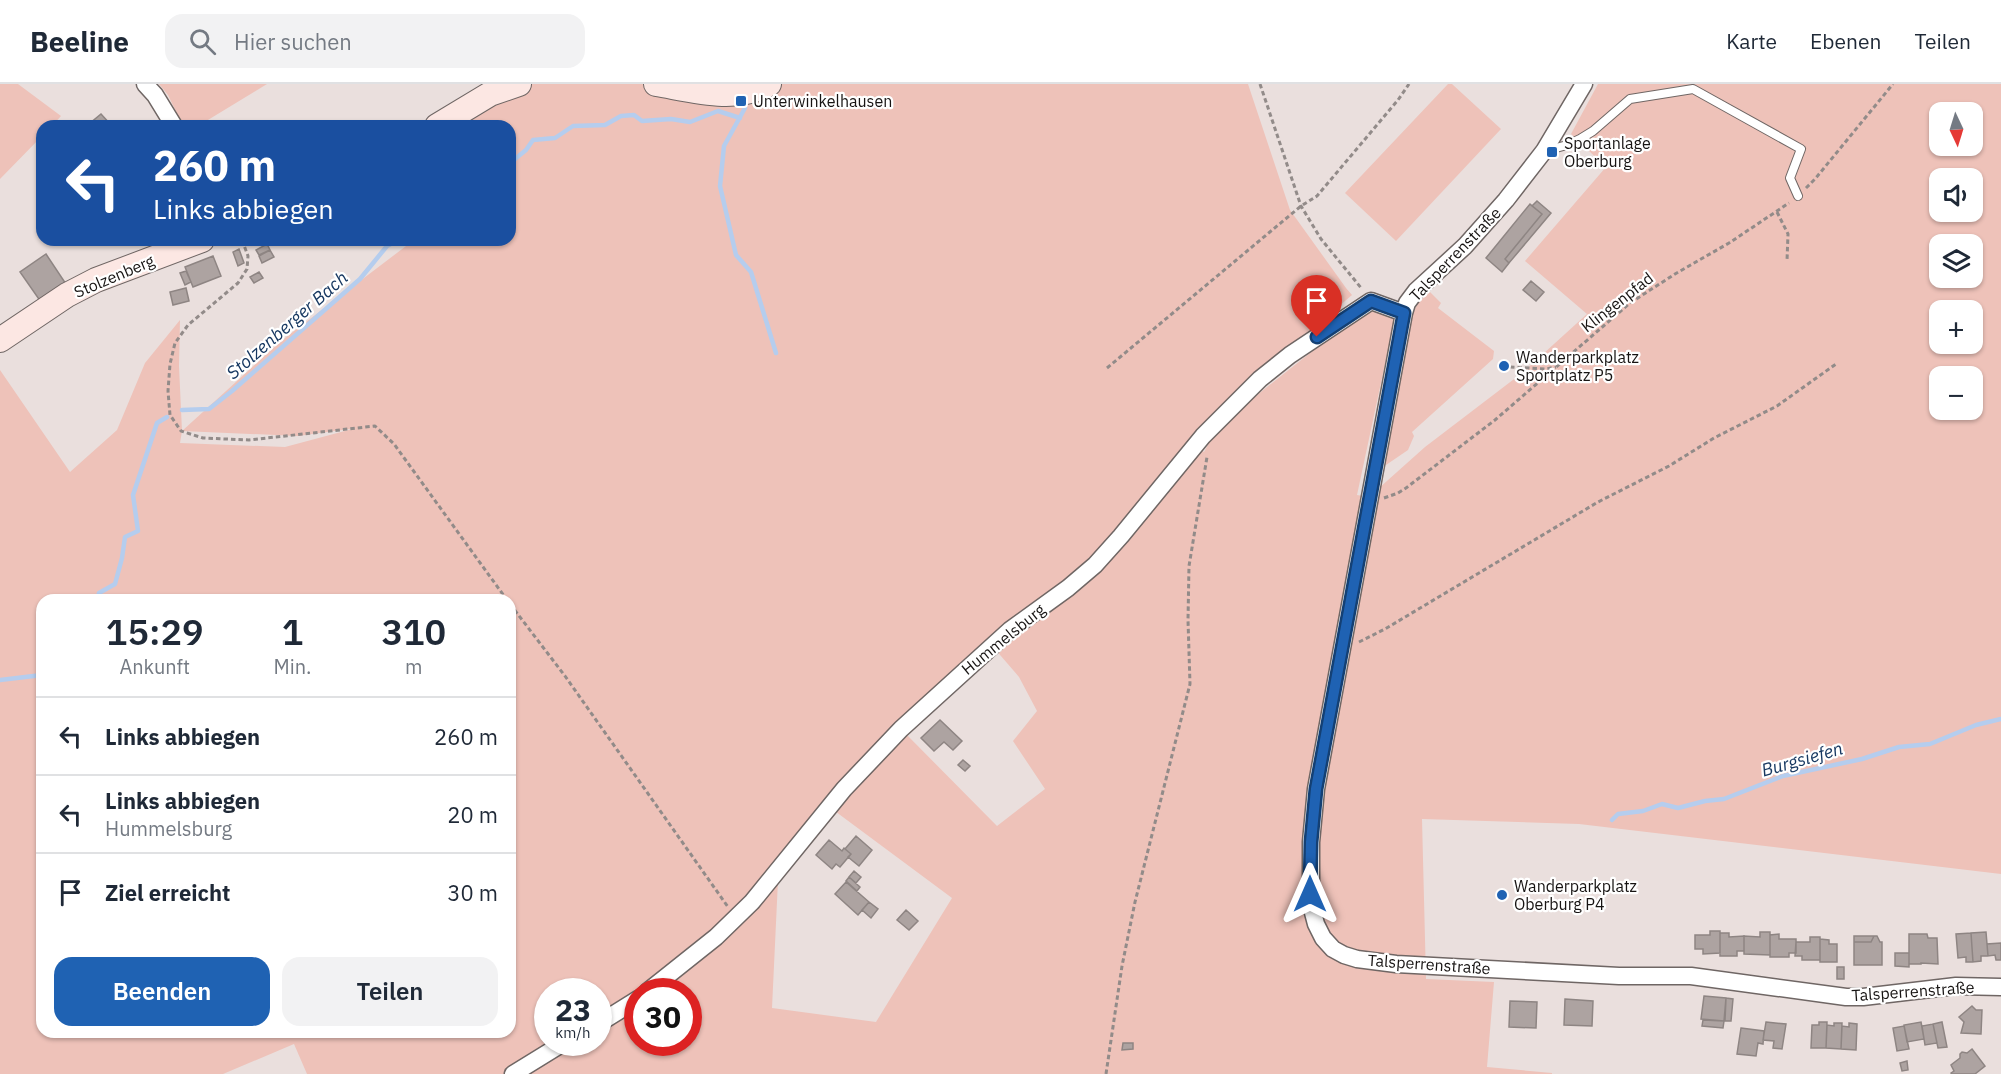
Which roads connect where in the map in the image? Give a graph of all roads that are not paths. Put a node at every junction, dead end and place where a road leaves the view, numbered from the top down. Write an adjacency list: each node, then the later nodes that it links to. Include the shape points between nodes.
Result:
1 (145, 84): 6 (street)
2 (519, 84): 7 (street, via 490,94)
3 (657, 84): 4 (street, via 732,94)
4 (769, 84)
5 (1584, 84): 8 (street, Talsperrenstraße)
6 (170, 120)
7 (447, 120)
8 (1544, 151): 9 (lane, via 1580,139 1630,99 1693,89 1801,149 1790,178); 11 (street, Talsperrenstraße, via 1485,225 1416,291)
9 (1796, 197)
10 (186, 246): 12 (street, Stolzenberg, via 96,280)
11 (1404, 313): 13 (street, Hummelsburg, via 1371,301 1276,365 1203,436 1095,565 1010,630 880,749 768,884 716,937); 14 (street, Talsperrenstraße, via 1316,789 1310,894 1323,938 1337,952 1352,958 1396,964 1691,976 1846,997 1964,986)
12 (0, 340)
13 (665, 978)
14 (2001, 987)
15 (542, 1056): 16 (street)
16 (513, 1074)

